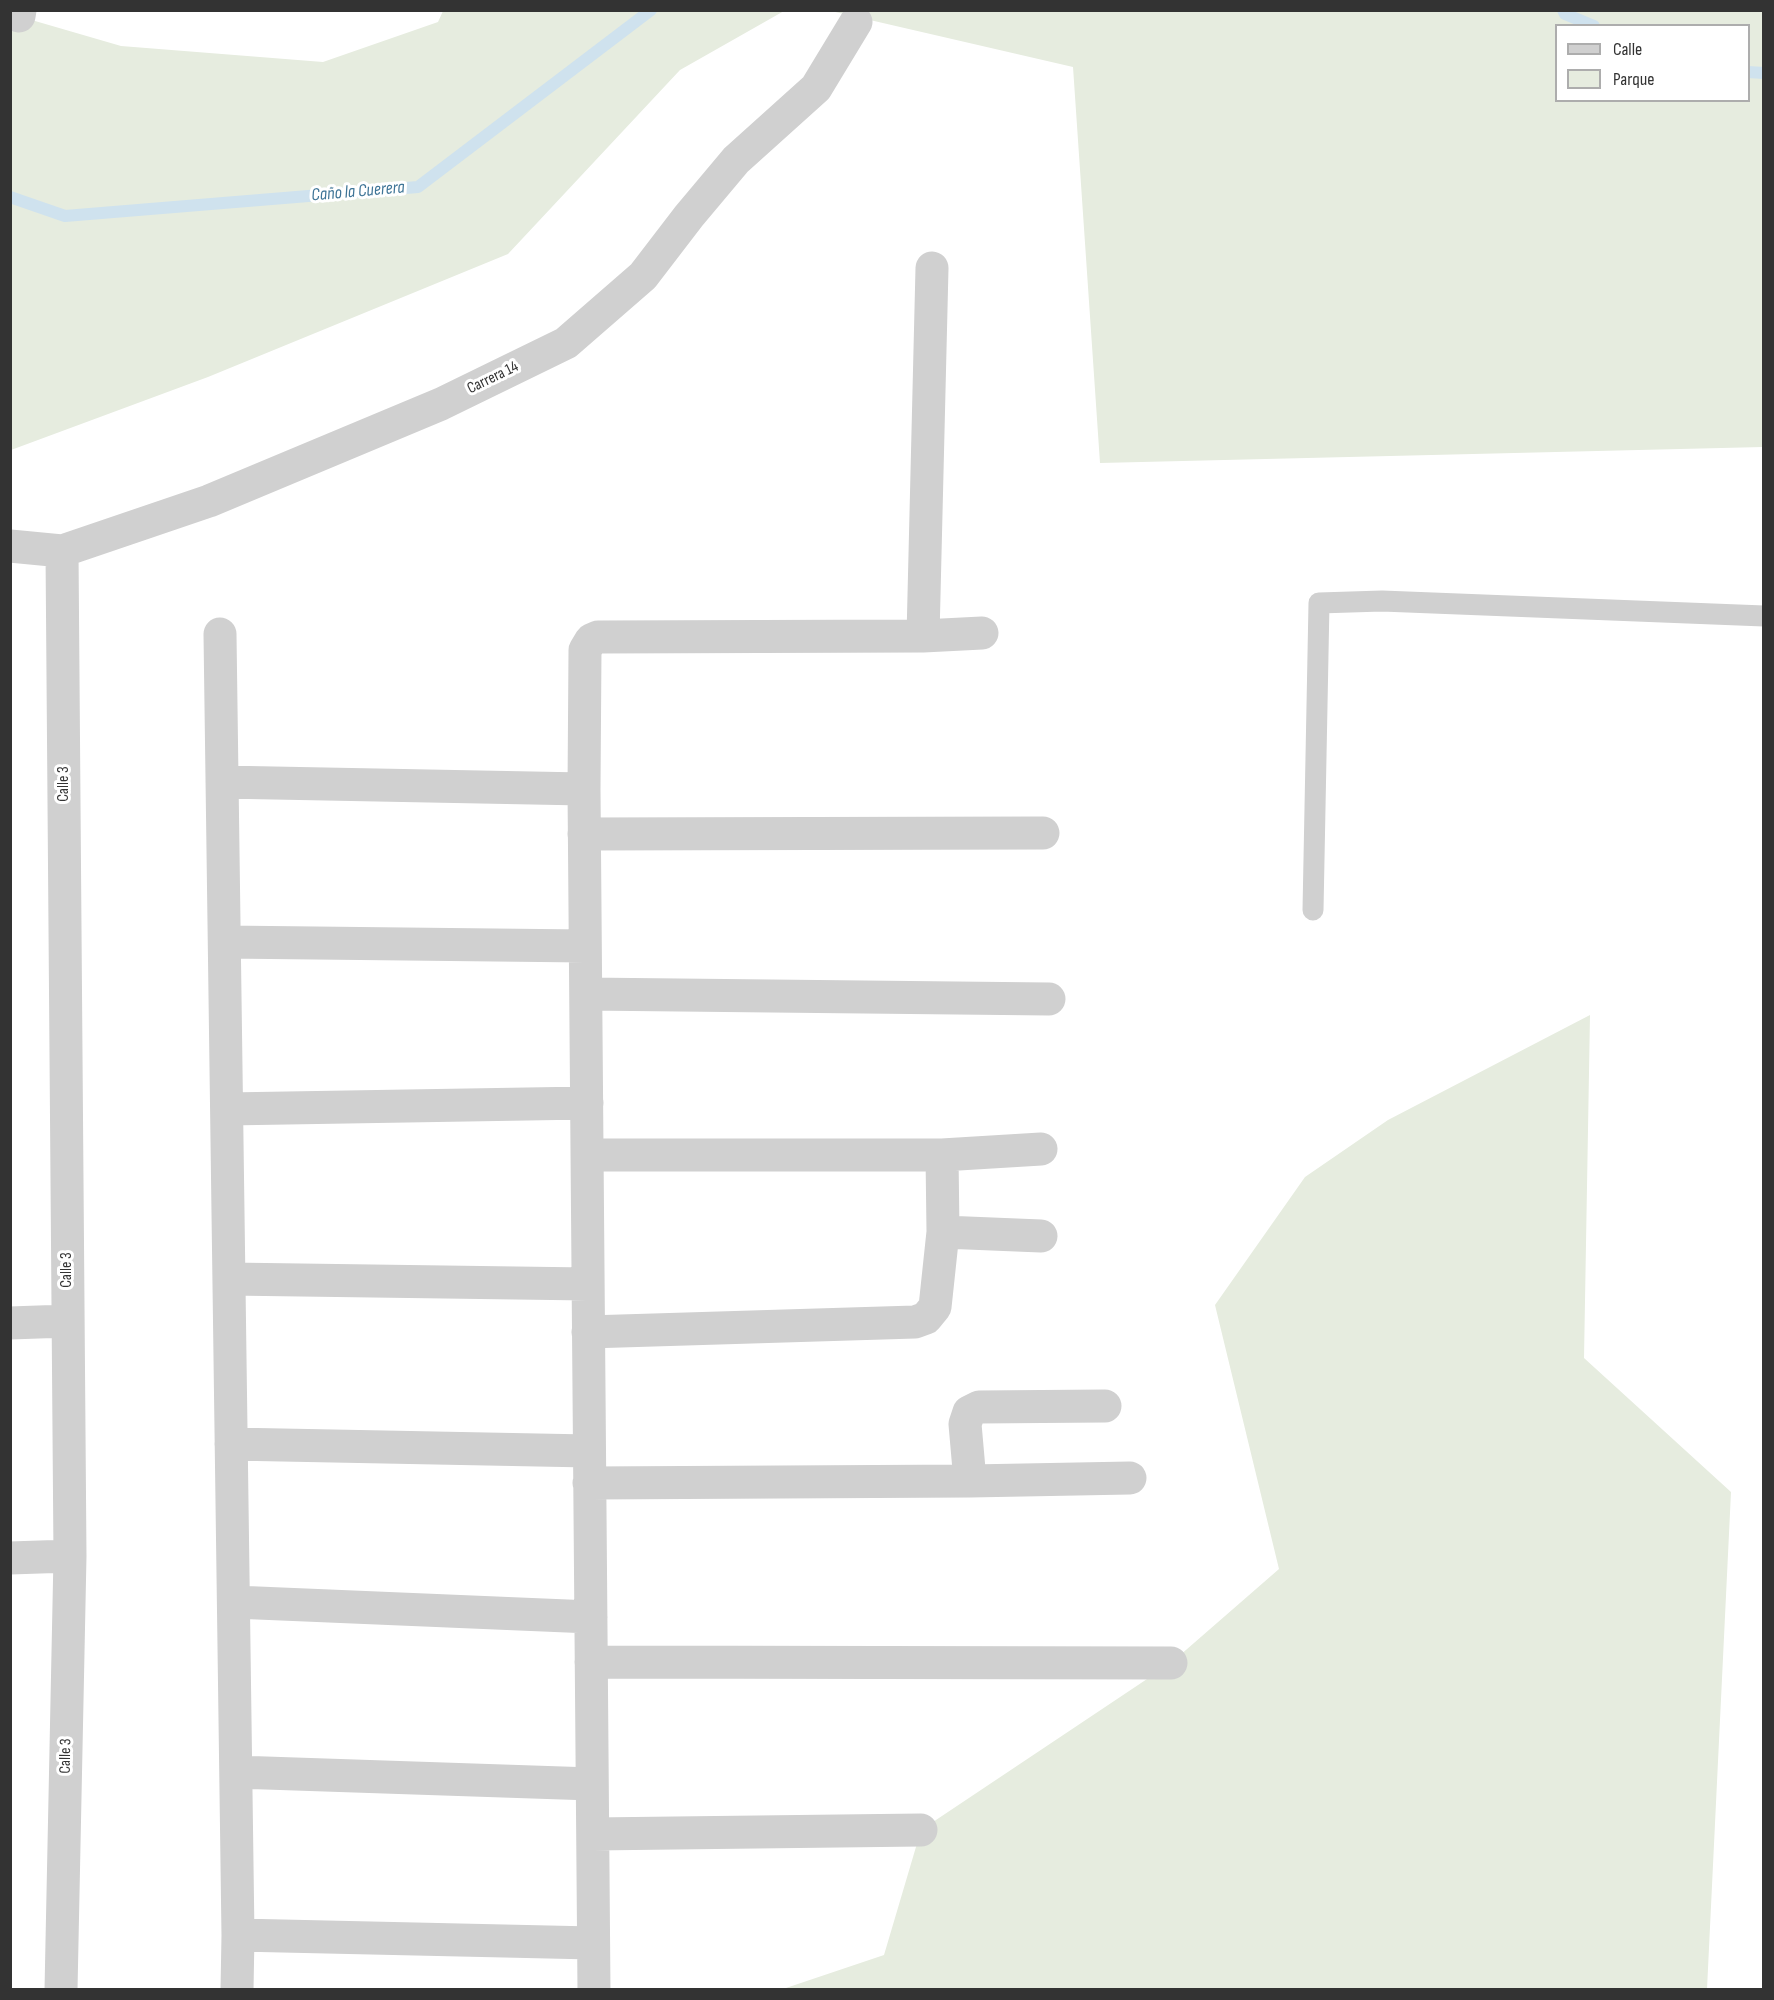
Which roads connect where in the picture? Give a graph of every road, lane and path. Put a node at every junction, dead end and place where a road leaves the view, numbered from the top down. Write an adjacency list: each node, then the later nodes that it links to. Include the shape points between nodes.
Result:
1 (856, 22): 4 (street, Carrera 14, via 816,88 736,160 643,276 566,343 441,404 209,501)
2 (932, 268): 8 (street)
3 (10, 546): 4 (street, Carrera 14)
4 (62, 551): 27 (street, Calle 3)
5 (1764, 615): 13 (lane, via 1382,601 1319,603)
6 (982, 633): 8 (street)
7 (220, 634): 9 (street)
8 (923, 636): 10 (street, via 591,640 585,650)
9 (222, 782): 10 (street); 14 (street)
10 (584, 789): 12 (street)
11 (1043, 833): 12 (street)
12 (584, 834): 15 (street)
13 (1313, 910)
14 (225, 942): 15 (street); 19 (street)
15 (585, 946): 16 (street)
16 (586, 994): 17 (street); 18 (street)
17 (1049, 999)
18 (587, 1103): 19 (street); 21 (street)
19 (227, 1109): 25 (street)
20 (1041, 1149): 22 (street)
21 (587, 1155): 22 (street); 26 (street)
22 (942, 1155): 23 (street)
23 (943, 1232): 24 (street); 29 (street, via 935,1307 926,1318 915,1322)
24 (1041, 1236)
25 (229, 1279): 26 (street); 31 (street)
26 (588, 1284): 29 (street)
27 (67, 1321): 28 (street); 36 (street, Calle 3)
28 (10, 1323)
29 (588, 1332): 32 (street)
30 (1105, 1406): 34 (street, via 979,1407 969,1412 965,1424)
31 (231, 1444): 32 (street); 38 (street)
32 (589, 1451): 35 (street)
33 (1130, 1478): 34 (street)
34 (970, 1481): 35 (street)
35 (589, 1483): 39 (street)
36 (70, 1556): 37 (street); 48 (street, Calle 3)
37 (10, 1558)
38 (234, 1602): 39 (street); 42 (street)
39 (591, 1617): 40 (street)
40 (591, 1662): 41 (street); 43 (street)
41 (1171, 1663)
42 (236, 1772): 43 (street); 46 (street)
43 (592, 1784): 45 (street)
44 (921, 1830): 45 (street)
45 (593, 1834): 47 (street)
46 (238, 1935): 47 (street); 49 (street)
47 (593, 1943): 50 (street)
48 (61, 1989)
49 (237, 1989)
50 (594, 1989)

